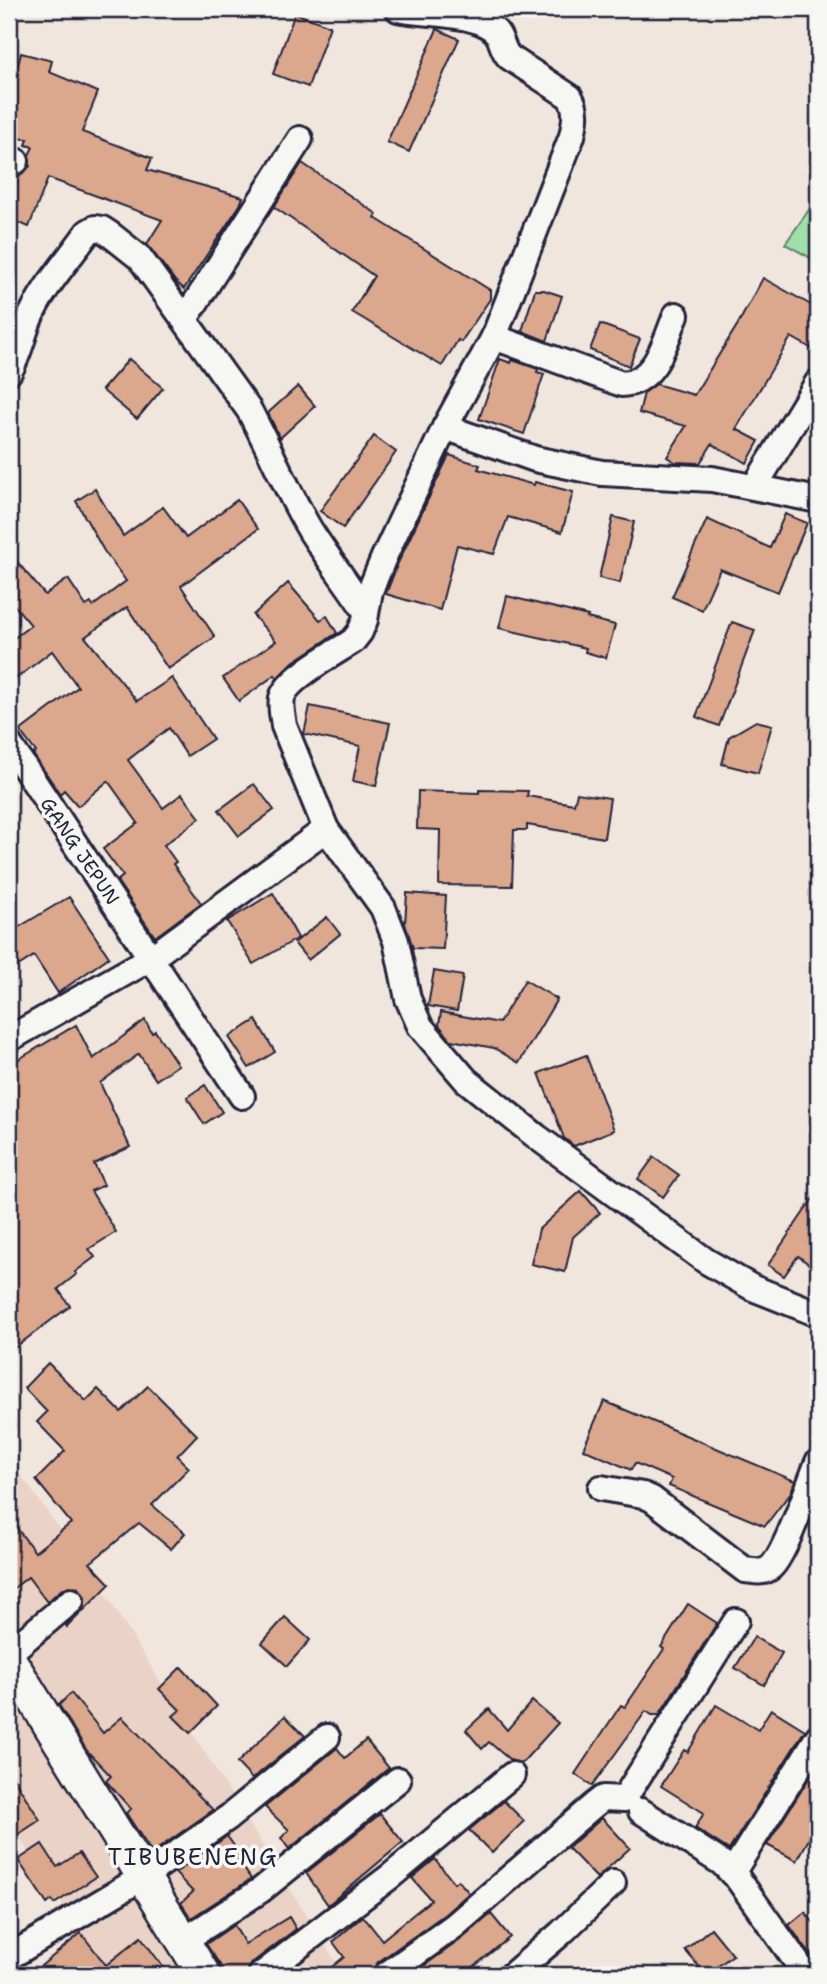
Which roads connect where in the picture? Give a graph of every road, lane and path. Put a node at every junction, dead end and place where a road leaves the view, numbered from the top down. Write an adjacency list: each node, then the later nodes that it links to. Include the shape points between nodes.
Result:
1 (398, 9): 2 (street)
2 (466, 13): 6 (street, via 498,34 509,57 570,97 575,106 572,136)
3 (300, 139): 5 (street)
4 (676, 315): 6 (street, via 655,363 633,384 622,384)
5 (185, 319): 7 (street, via 140,258 95,228 37,304); 12 (street, via 248,410 310,530)
6 (494, 337): 9 (street)
7 (9, 372)
8 (818, 382): 10 (street)
9 (445, 427): 10 (street, via 535,459 602,473 683,476); 12 (street, via 384,557)
10 (755, 486): 11 (street)
11 (818, 499)
12 (365, 610): 14 (street, via 365,620 353,641 301,675 282,695 284,726)
13 (9, 744): 15 (street, GANG JEPUN)
14 (326, 829): 15 (street); 18 (street, via 383,908 420,1026 466,1080 706,1261 753,1288)
15 (151, 958): 16 (street); 17 (street, GANG JEPUN)
16 (9, 1040)
17 (242, 1096)
18 (818, 1314)
19 (818, 1462): 20 (street, via 783,1546 771,1566 761,1572 745,1570 652,1499)
20 (601, 1488)
21 (71, 1601): 23 (street)
22 (736, 1621): 37 (street, via 624,1799 603,1798 454,1926)
23 (9, 1653)
24 (9, 1659): 31 (street)
25 (327, 1737): 31 (street, via 229,1817)
26 (818, 1737): 30 (street)
27 (512, 1775): 36 (street)
28 (398, 1780): 33 (street, via 261,1890)
29 (641, 1811): 30 (street)
30 (732, 1873): 39 (street)
31 (143, 1877): 33 (street); 34 (street)
32 (613, 1883): 38 (street)
33 (183, 1941): 35 (street)
34 (9, 1957)
35 (204, 1975)
36 (261, 1975)
37 (386, 1975)
38 (512, 1975)
39 (806, 1975)

